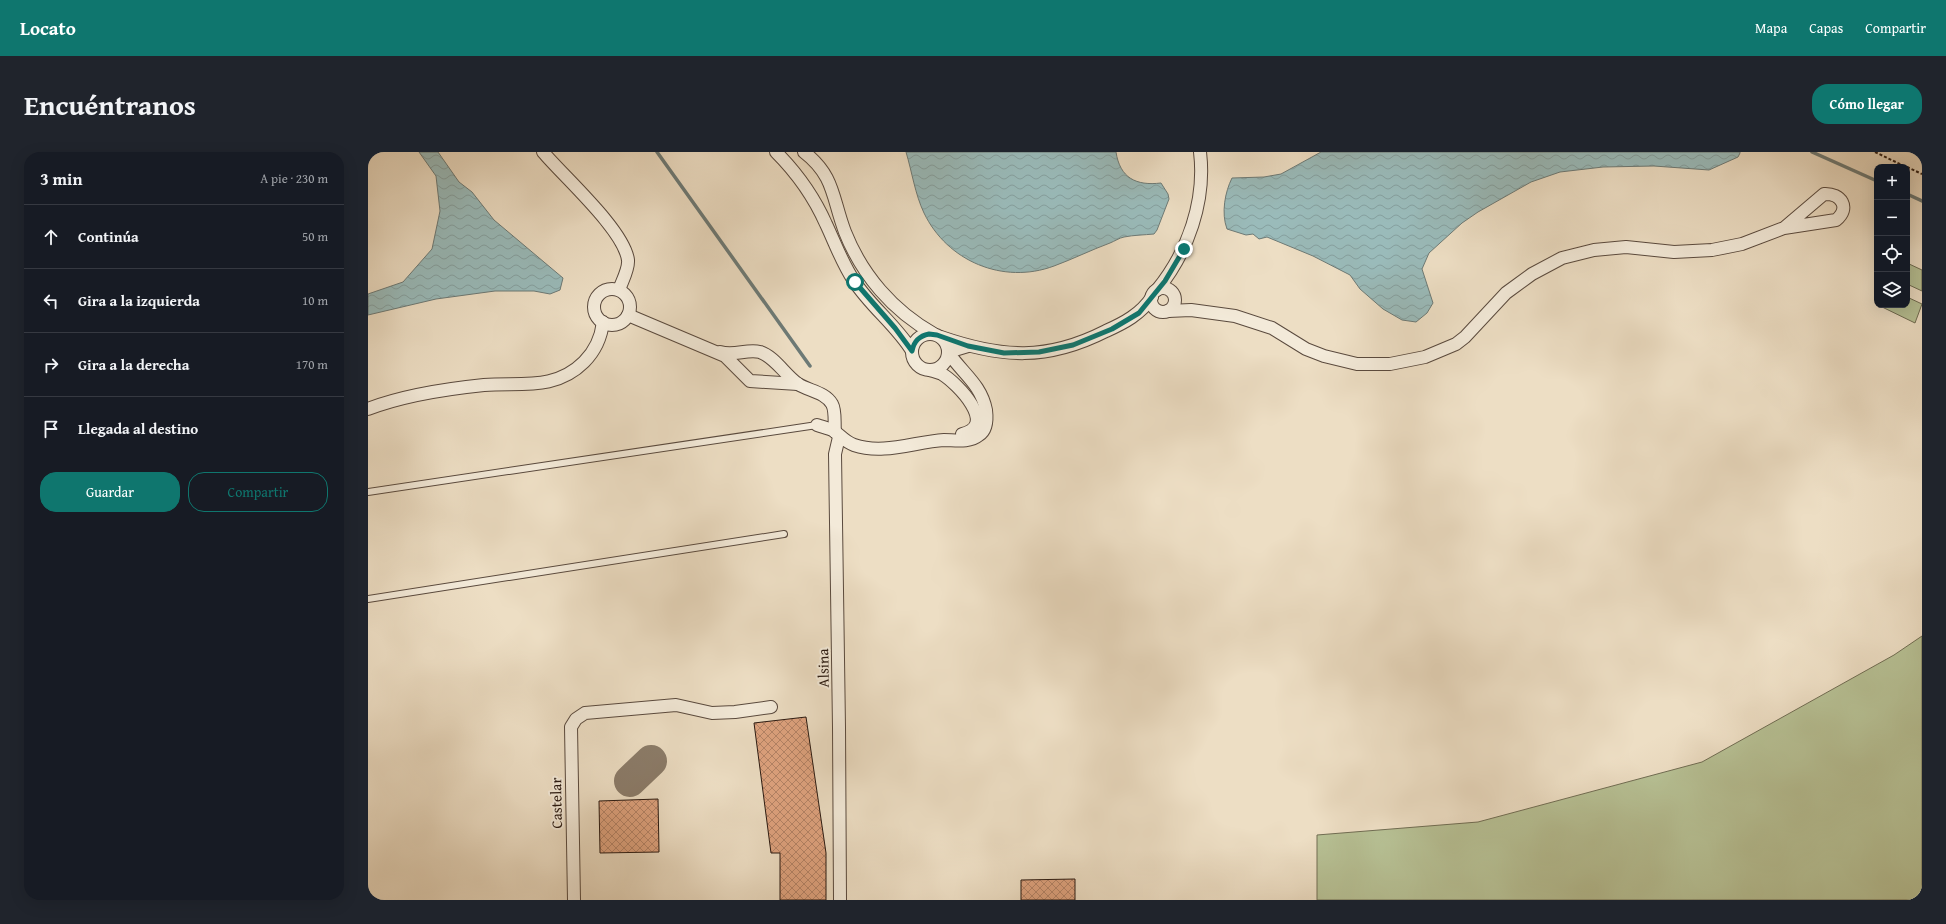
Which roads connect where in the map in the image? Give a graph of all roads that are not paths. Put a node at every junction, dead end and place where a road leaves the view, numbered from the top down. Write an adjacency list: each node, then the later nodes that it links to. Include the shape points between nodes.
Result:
1 (543, 152): 11 (street, via 612,227 625,249 628,262)
2 (776, 152): 6 (street)
3 (796, 152): 6 (street)
4 (804, 152): 7 (street, via 826,176)
5 (1200, 152): 10 (street, via 1201,177 1197,208 1184,249)
6 (787, 163): 8 (street)
7 (836, 199): 8 (street); 19 (street, via 851,246 867,275 890,301)
8 (816, 204): 22 (street, via 855,282)
9 (1784, 228): 14 (street, via 1742,244 1712,250 1674,252 1626,247 1594,250 1562,258 1532,274 1506,293 1456,344 1425,357 1390,364 1373,365 1342,361 1306,349 1272,328 1253,321 1214,312)
10 (1173, 270): 12 (street); 13 (street)
11 (619, 290): 17 (street, via 628,298); 18 (street, via 607,289 597,296 595,313)
12 (1172, 293): 13 (street, via 1165,289); 14 (street); 15 (street, via 1175,302)
13 (1155, 294): 15 (street, via 1153,305); 16 (street)
14 (1191, 310): 15 (street)
15 (1163, 311): 16 (street)
16 (1139, 313): 20 (street, via 1092,338 1055,350 1014,353 987,351)
17 (628, 315): 18 (street, via 625,320 614,325); 21 (street)
18 (603, 322): 26 (street, via 601,335 593,353 569,375 545,383 484,385 433,392)
19 (937, 335): 20 (street); 22 (street, via 923,335 915,341); 23 (street, via 945,341)
20 (968, 346): 23 (street)
21 (713, 350): 25 (street, via 725,356 750,381); 25 (street, via 726,353 761,352)
22 (912, 351): 24 (street, via 915,362)
23 (948, 352): 24 (street, via 940,367); 29 (street, via 979,389 986,409 986,418 979,435 958,441)
24 (930, 370): 29 (street, via 942,374 962,392 977,413 976,425 971,432)
25 (798, 384): 28 (street, via 826,397 832,404)
26 (368, 409)
27 (817, 425): 28 (street); 30 (lane)
28 (837, 434): 29 (street, via 854,445 887,448); 35 (street, Alsina, via 834,454)
29 (944, 440)
30 (368, 492)
31 (784, 534): 32 (lane)
32 (368, 599)
33 (771, 708): 34 (street, Castelar, via 712,713 676,705 585,713 576,719 571,727)
34 (574, 900)
35 (840, 900)

